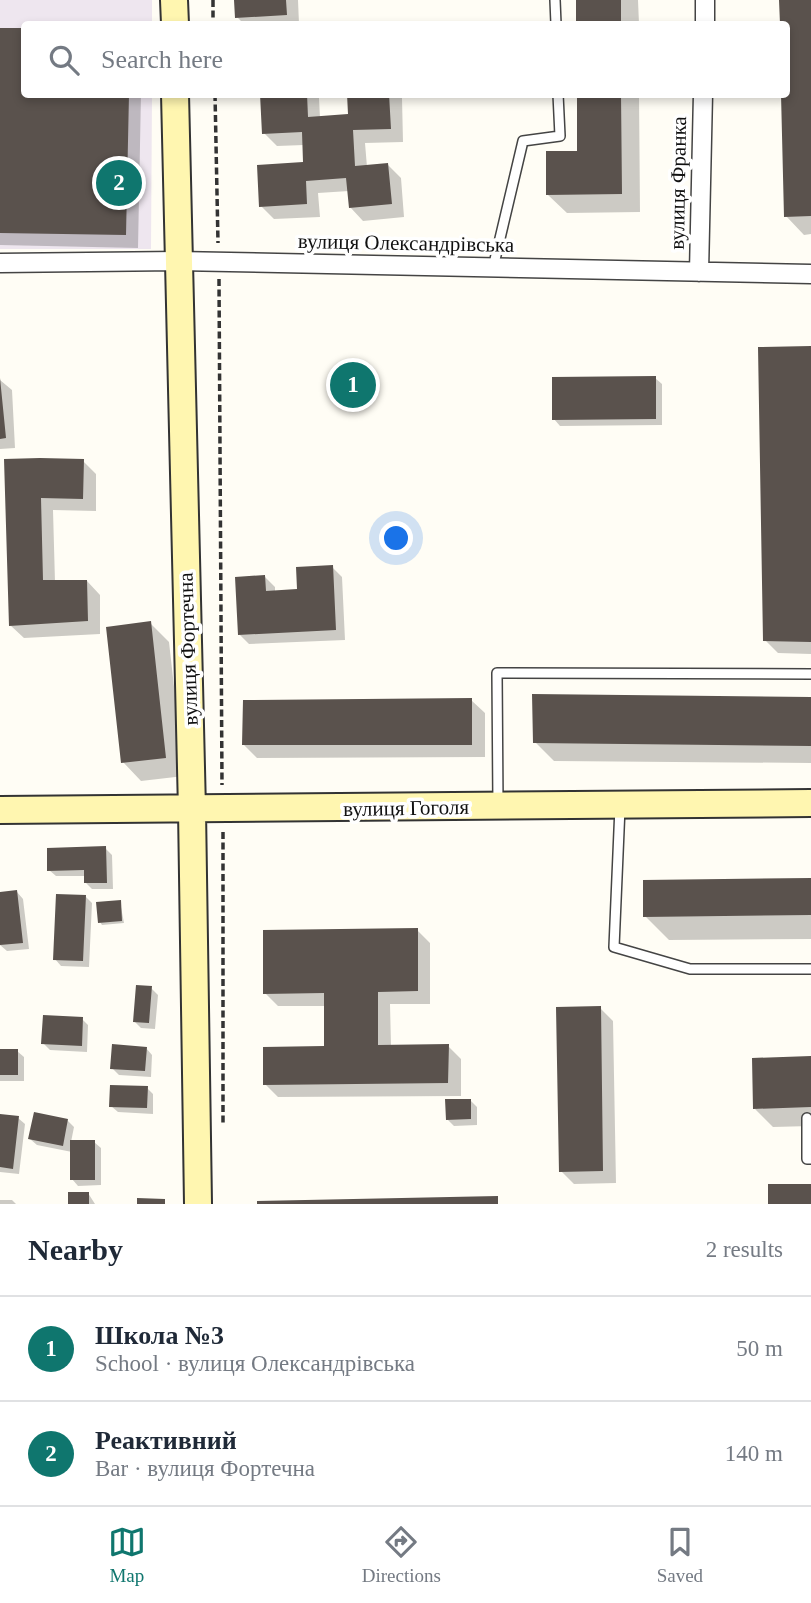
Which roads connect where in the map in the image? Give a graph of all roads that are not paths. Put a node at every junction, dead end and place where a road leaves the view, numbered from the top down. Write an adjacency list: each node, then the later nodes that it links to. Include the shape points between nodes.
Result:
1 (174, 0): 4 (street)
2 (555, 0): 5 (lane)
3 (705, 0): 6 (street)
4 (175, 21)
5 (555, 21)
6 (705, 21)
7 (175, 98): 10 (street, вулиця Фортечна)
8 (558, 98): 12 (lane, via 560,136 523,141)
9 (703, 98): 13 (street, вулиця Франка)
10 (177, 261): 11 (street, вулиця Олександрівська); 12 (street, вулиця Олександрівська); 20 (street, вулиця Фортечна)
11 (0, 264)
12 (494, 268): 13 (street, вулиця Олександрівська)
13 (699, 272): 14 (street, вулиця Олександрівська)
14 (811, 274)
15 (811, 674): 18 (lane, via 497,673)
16 (811, 803): 17 (street, вулиця Гоголя)
17 (620, 806): 18 (street, вулиця Гоголя); 21 (lane, via 614,947 690,969)
18 (498, 807): 20 (street, вулиця Гоголя)
19 (0, 810): 20 (street, вулиця Гоголя)
20 (192, 810): 24 (street, вулиця Фортечна)
21 (811, 969)
22 (807, 1118): 23 (lane, via 807,1159)
23 (811, 1159)
24 (198, 1204)

